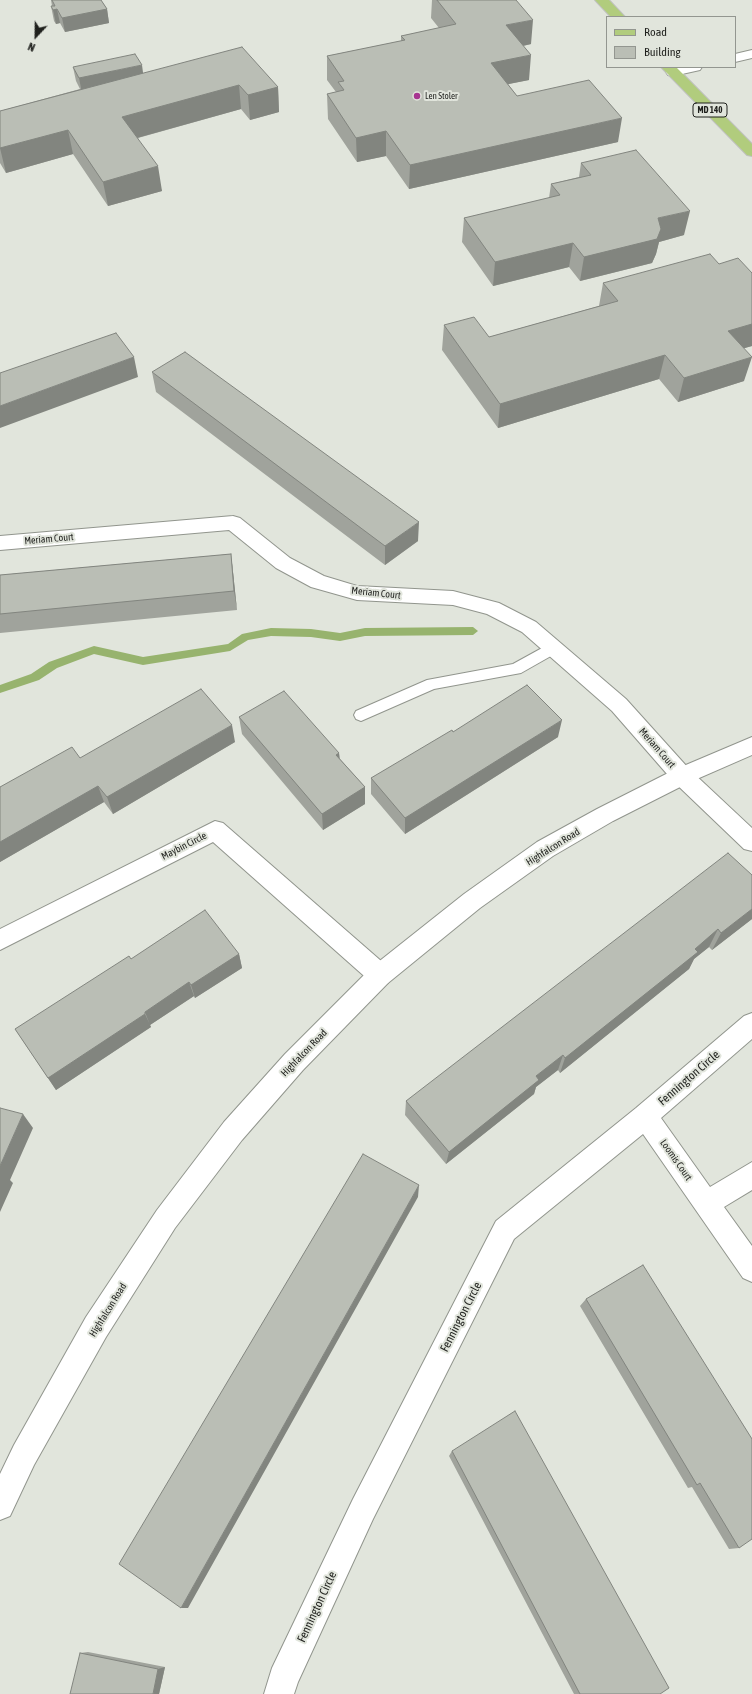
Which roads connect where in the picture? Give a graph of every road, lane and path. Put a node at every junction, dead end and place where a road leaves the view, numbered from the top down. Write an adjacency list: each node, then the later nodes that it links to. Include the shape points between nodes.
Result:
1 (602, 0): 2 (main road)
2 (617, 16)
3 (752, 54): 4 (street)
4 (736, 58)
5 (687, 68): 6 (street)
6 (670, 70): 7 (main road, MD 140)
7 (752, 152)
8 (0, 543): 9 (street, Meriam Court, via 233,523 283,563 318,582 357,593 453,598 492,608 529,627)
9 (553, 648): 10 (lane, via 516,669 432,684); 12 (street, Meriam Court, via 619,705)
10 (361, 715)
11 (752, 746): 12 (street, Highfalcon Road)
12 (682, 776): 13 (street); 15 (street, Highfalcon Road, via 605,815 545,850 472,901)
13 (752, 842)
14 (0, 940): 15 (street, Maybin Circle, via 215,830)
15 (380, 975): 21 (street, Highfalcon Road, via 284,1073 233,1131 166,1219 96,1327 24,1456)
16 (752, 1024): 17 (street, Fennington Circle)
17 (645, 1116): 19 (street, Loomis Court); 22 (street, Fennington Circle, via 506,1230 363,1509 283,1679)
18 (752, 1175): 19 (street)
19 (706, 1204): 20 (street, Loomis Court)
20 (752, 1269)
21 (0, 1506)
22 (280, 1694)

